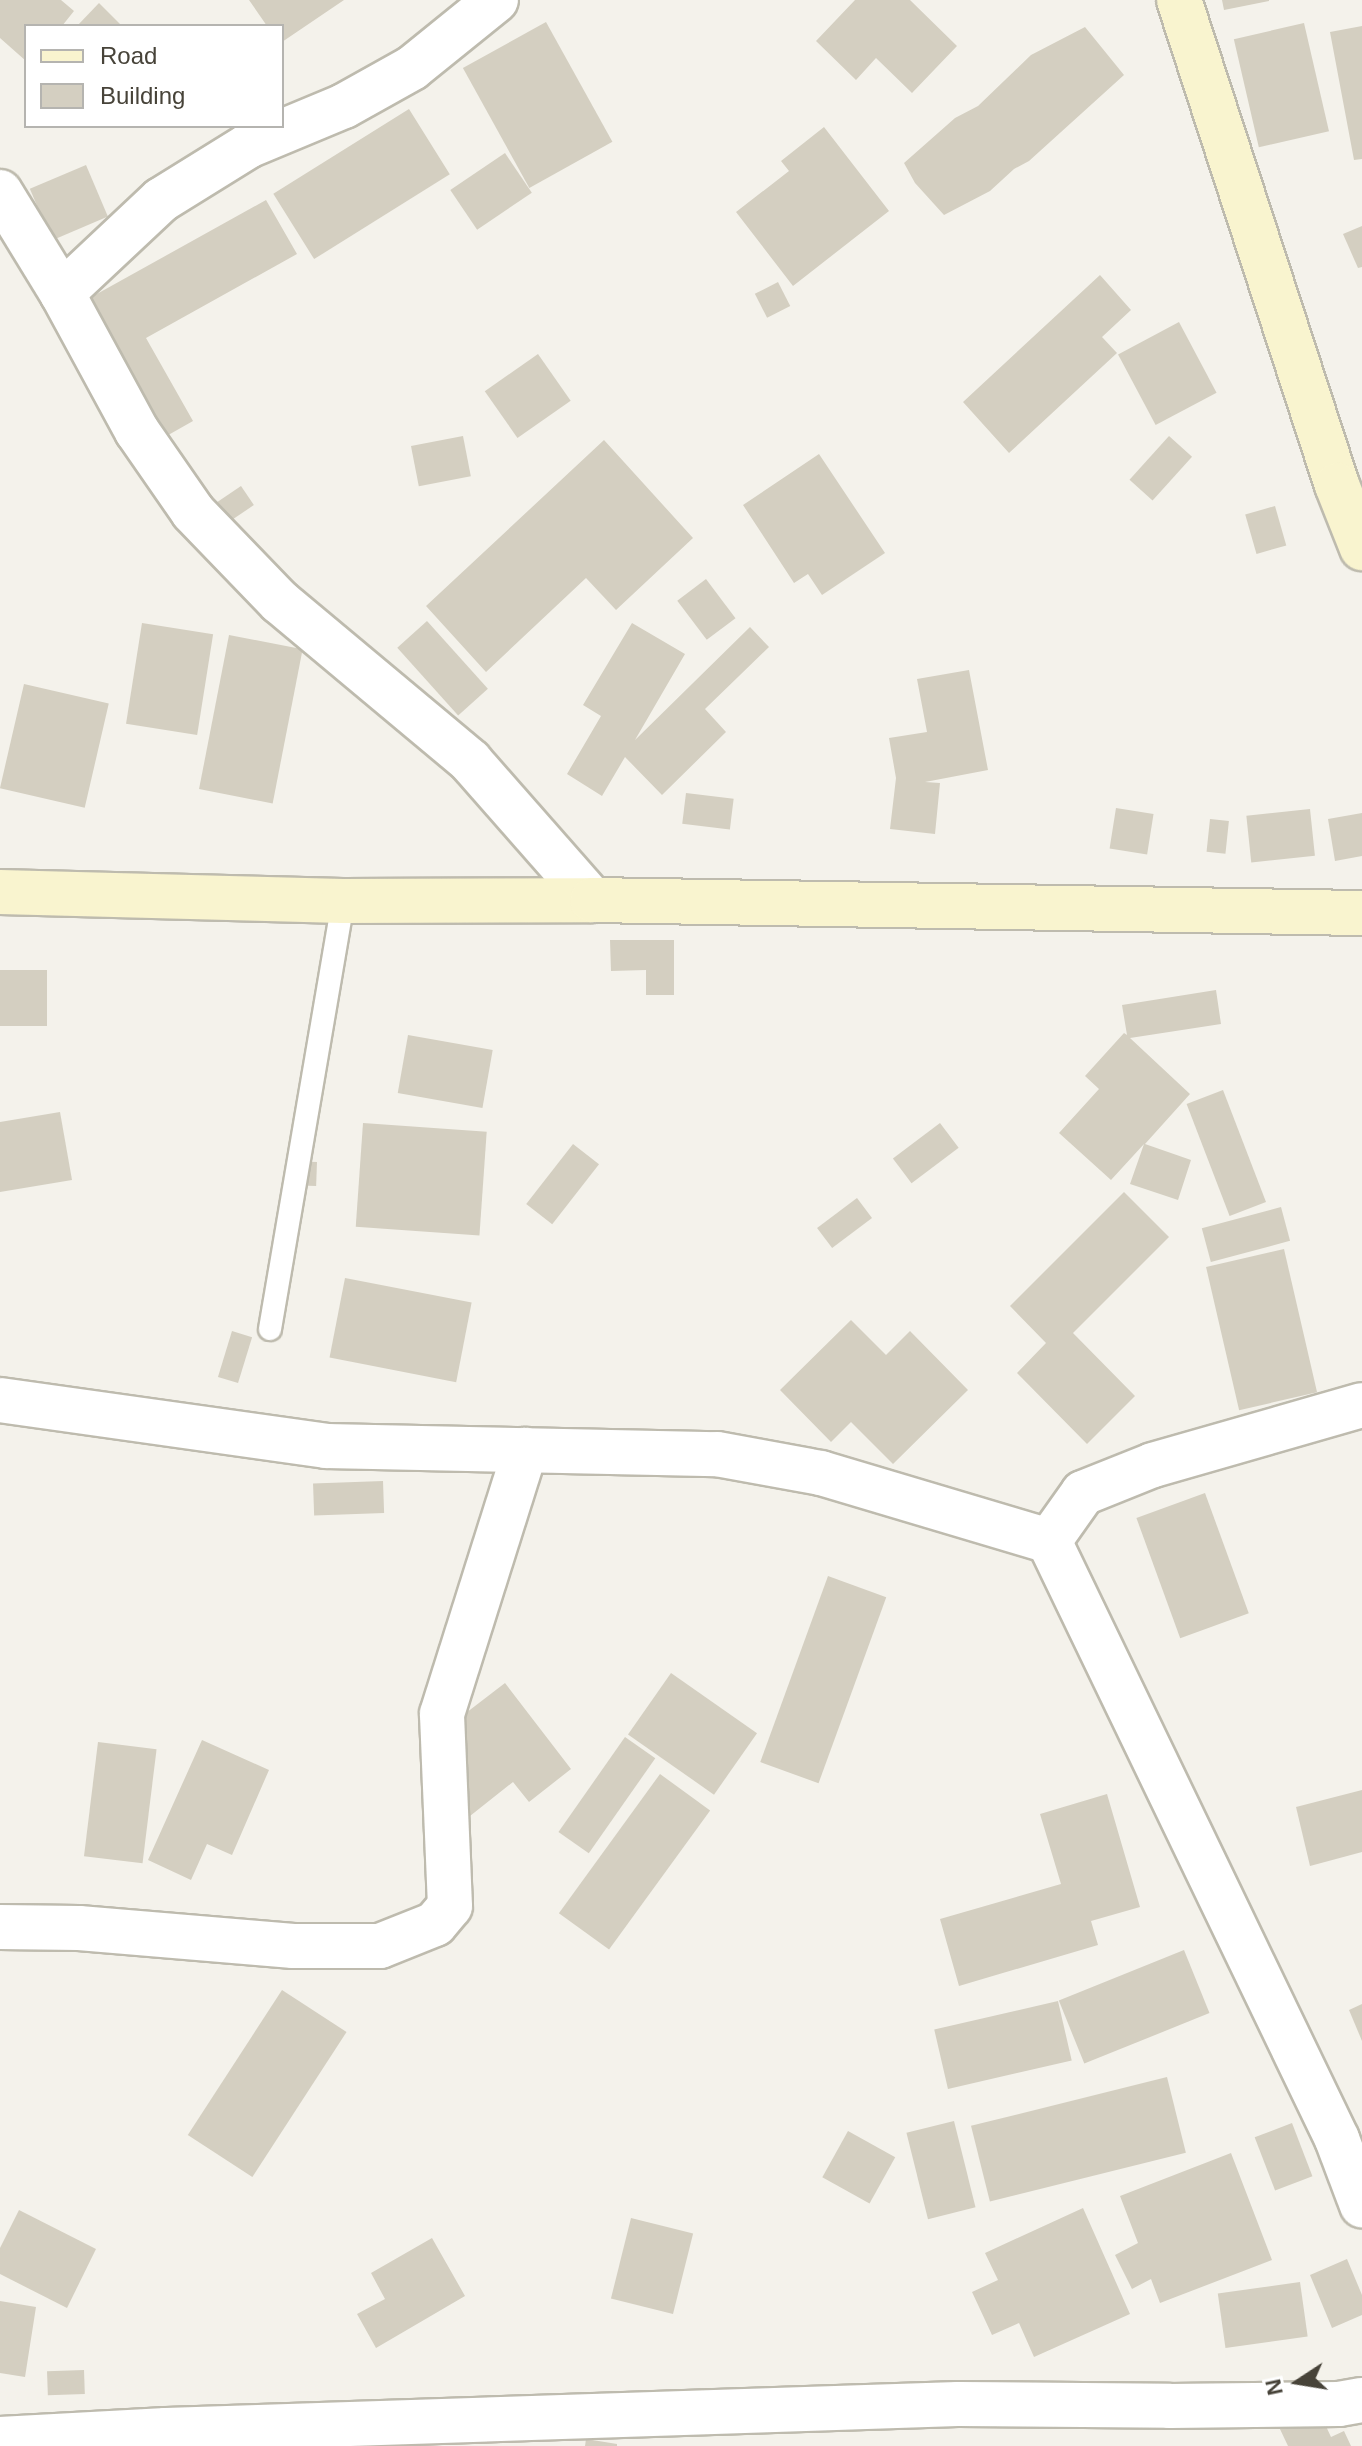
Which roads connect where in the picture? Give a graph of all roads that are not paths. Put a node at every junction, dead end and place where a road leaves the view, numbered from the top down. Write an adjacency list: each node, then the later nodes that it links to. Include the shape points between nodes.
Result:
1 (496, 0): 4 (street, via 412,68 344,106 248,146 161,200)
2 (1179, 0): 5 (main road)
3 (0, 192): 4 (street)
4 (62, 293): 7 (street, via 137,431 193,512 280,602 470,761)
5 (1362, 548)
6 (0, 892): 8 (main road)
7 (592, 900): 8 (main road); 9 (main road)
8 (343, 901): 10 (lane)
9 (1362, 913)
10 (270, 1329)
11 (0, 1400): 13 (street, via 326,1446)
12 (1362, 1405): 14 (street, via 1153,1465 1083,1493)
13 (525, 1450): 14 (street, via 717,1454 821,1473); 15 (street, via 442,1714 450,1906 435,1924 380,1946 293,1946 79,1928)
14 (1049, 1541): 16 (street, via 1337,2139)
15 (0, 1927)
16 (1362, 2205)
17 (1362, 2400): 18 (street, via 1170,2406 958,2404)
18 (0, 2439)

